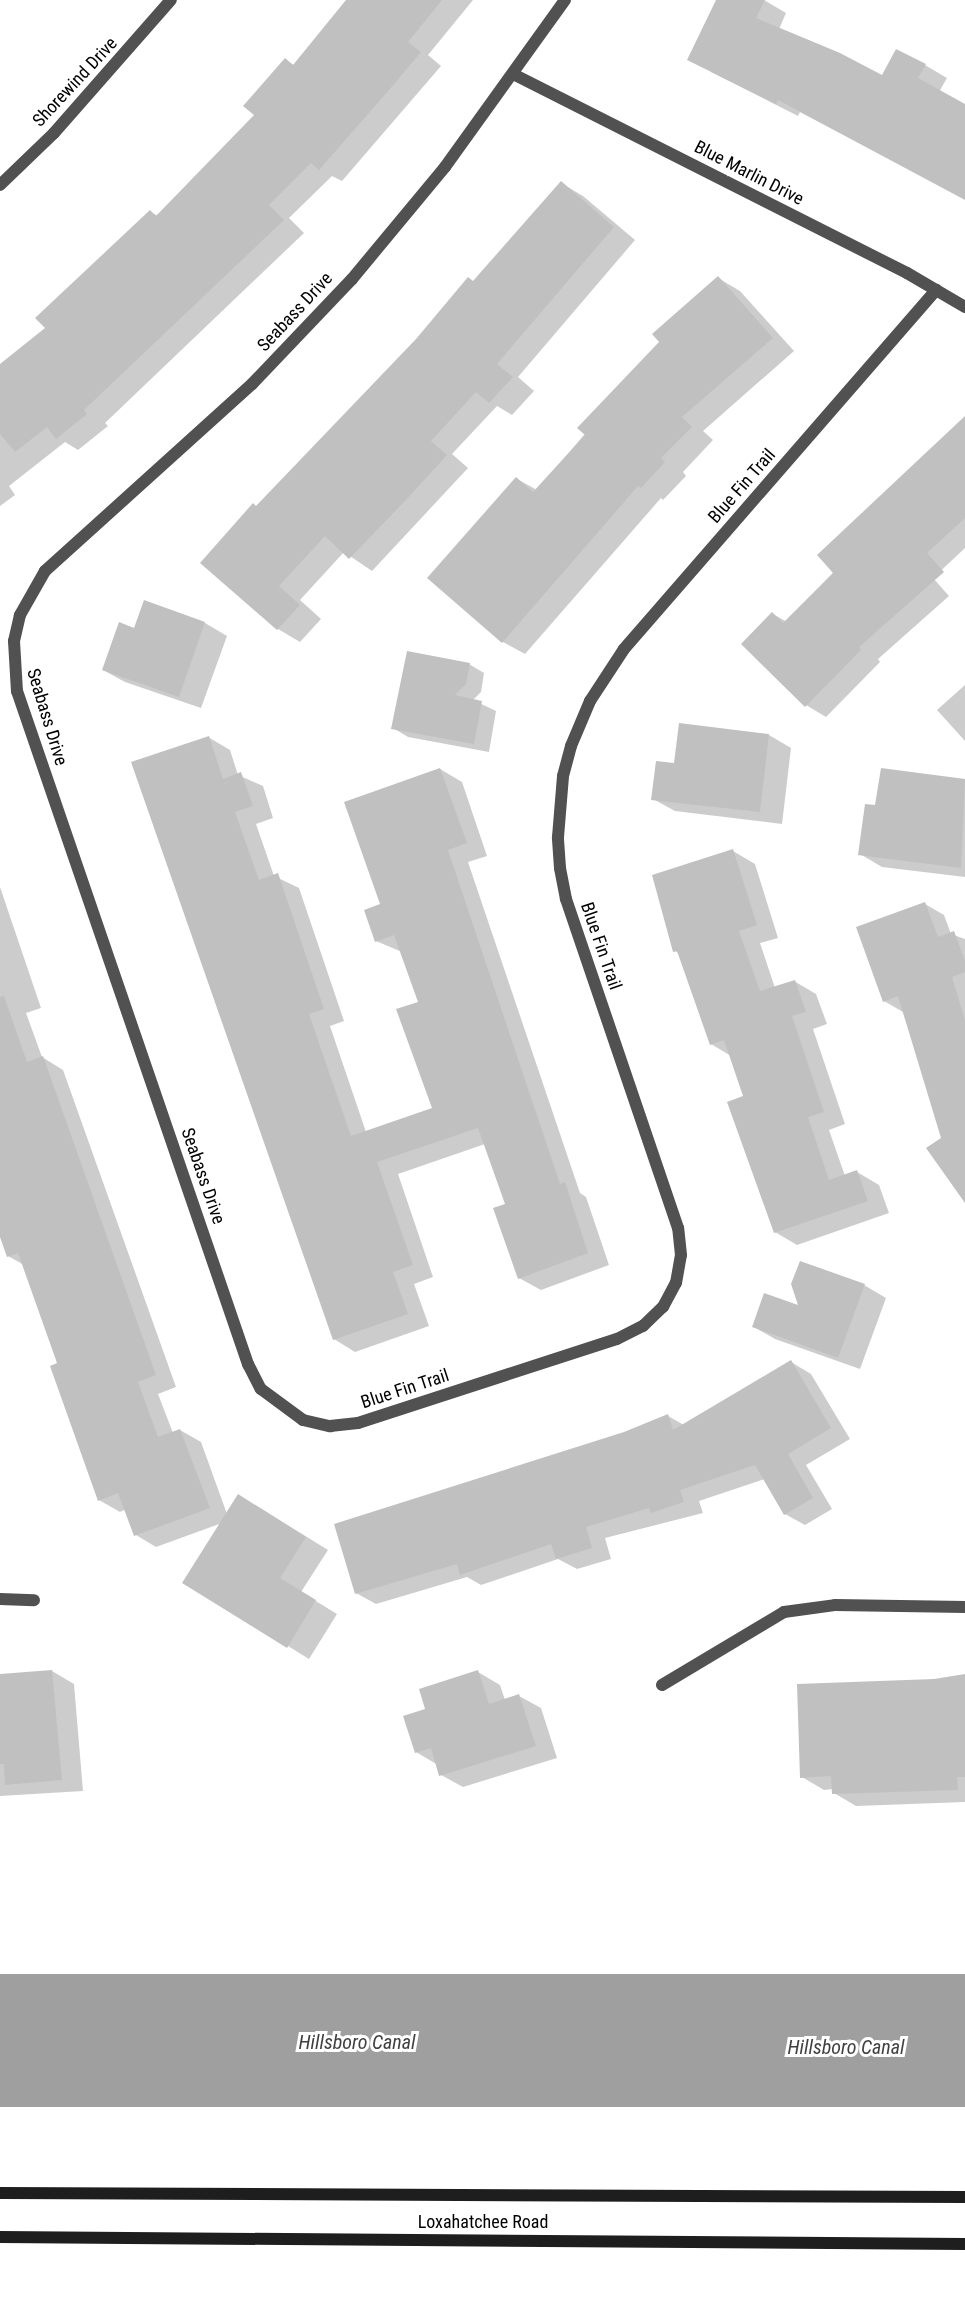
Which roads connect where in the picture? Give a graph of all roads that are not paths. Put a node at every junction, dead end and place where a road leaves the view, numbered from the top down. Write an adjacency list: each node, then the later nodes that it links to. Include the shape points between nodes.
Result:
1 (171, 0): 4 (street, Shorewind Drive, via 54,133)
2 (566, 0): 3 (street, Seabass Drive)
3 (514, 75): 5 (street, Blue Marlin Drive); 7 (street, Seabass Drive, via 445,167 344,287 252,384 45,571 20,615 14,641 13,665 25,713 248,1364 261,1389)
4 (0, 185)
5 (936, 290): 6 (street, Blue Marlin Drive); 7 (street, Blue Fin Trail, via 624,649 590,700 571,746 563,776 558,837 560,868 566,898 678,1227 681,1255 676,1282 663,1307 643,1326 617,1339 358,1424 330,1426 303,1420)
6 (965, 307)
7 (272, 1398)
8 (0, 1599): 9 (street)
9 (34, 1600)
10 (965, 1606): 11 (street, via 836,1605 784,1612)
11 (662, 1685)
12 (0, 2193): 13 (main road, Loxahatchee Road)
13 (965, 2197)
14 (0, 2237): 15 (main road, Loxahatchee Road)
15 (965, 2244)

